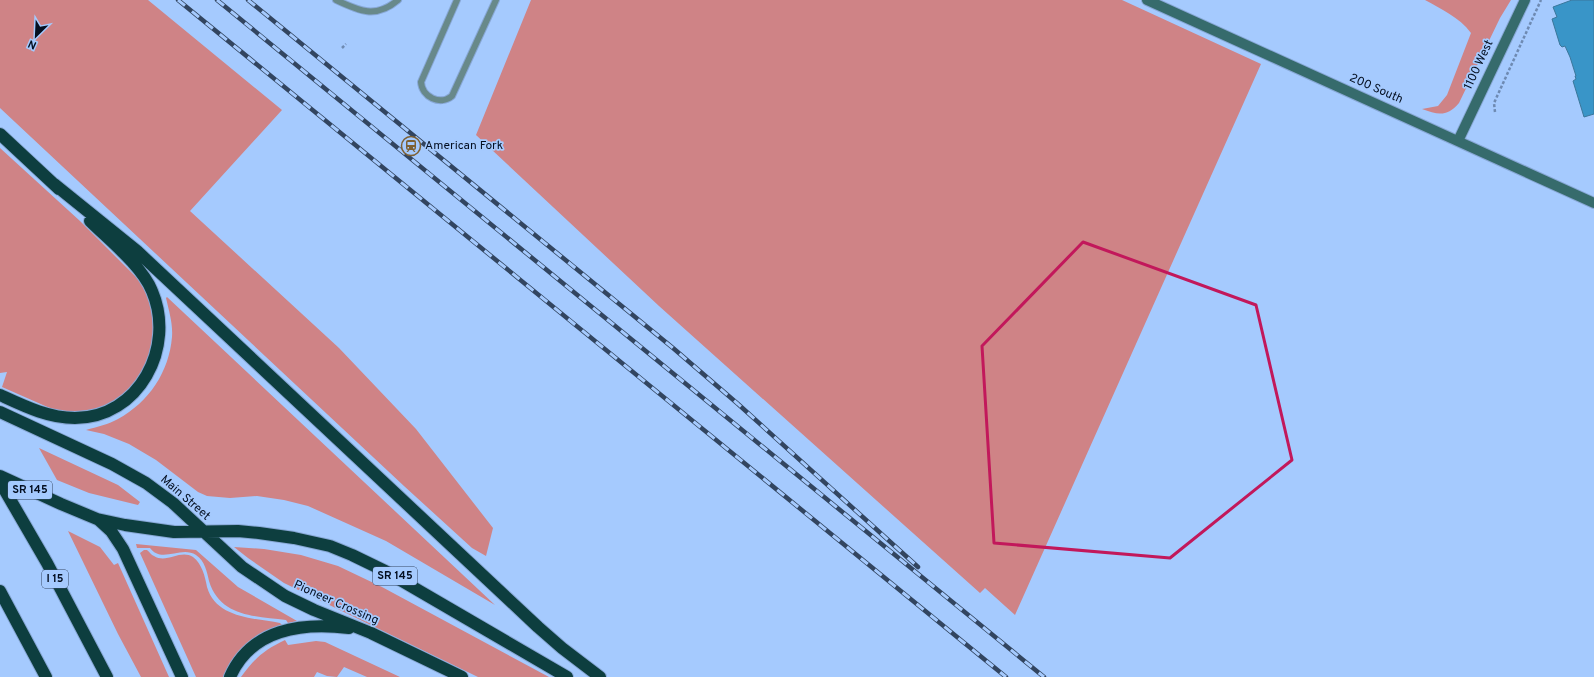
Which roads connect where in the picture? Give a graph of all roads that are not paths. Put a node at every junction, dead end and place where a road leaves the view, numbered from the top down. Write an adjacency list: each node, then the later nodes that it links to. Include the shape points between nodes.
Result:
1 (336, 0): 2 (lane, via 358,10 375,12 390,7)
2 (398, 0)
3 (457, 0): 4 (lane, via 421,82 421,87 435,100 448,100 452,96)
4 (496, 0)
5 (1525, 0): 8 (street, 1100 West)
6 (1152, 1): 8 (street, 200 South)
7 (0, 134): 9 (highway)
8 (1458, 140): 10 (street, 200 South)
9 (54, 184): 11 (highway, via 131,262 152,289 159,310 160,326 154,363 133,393 111,409 99,414 76,418 54,417); 25 (highway, via 137,251 538,627)
10 (1594, 203)
11 (0, 395)
12 (0, 412): 16 (highway, Main Street, via 135,476 165,496)
13 (0, 476): 15 (highway, Main Street / SR 145)
14 (0, 482): 20 (highway, I 15)
15 (97, 518): 16 (highway, Main Street / SR 145, via 174,532); 21 (highway, via 111,531 123,549)
16 (203, 532): 18 (highway, Pioneer Crossing, via 242,567 268,585 314,610); 24 (highway, SR 145, via 238,531 282,535 342,550 385,571)
17 (0, 591): 19 (highway)
18 (371, 633): 22 (highway, via 324,626 283,630 254,647); 23 (highway, Pioneer Crossing)
19 (46, 677)
20 (107, 677)
21 (182, 677)
22 (230, 677)
23 (462, 677)
24 (568, 677)
25 (600, 677)

